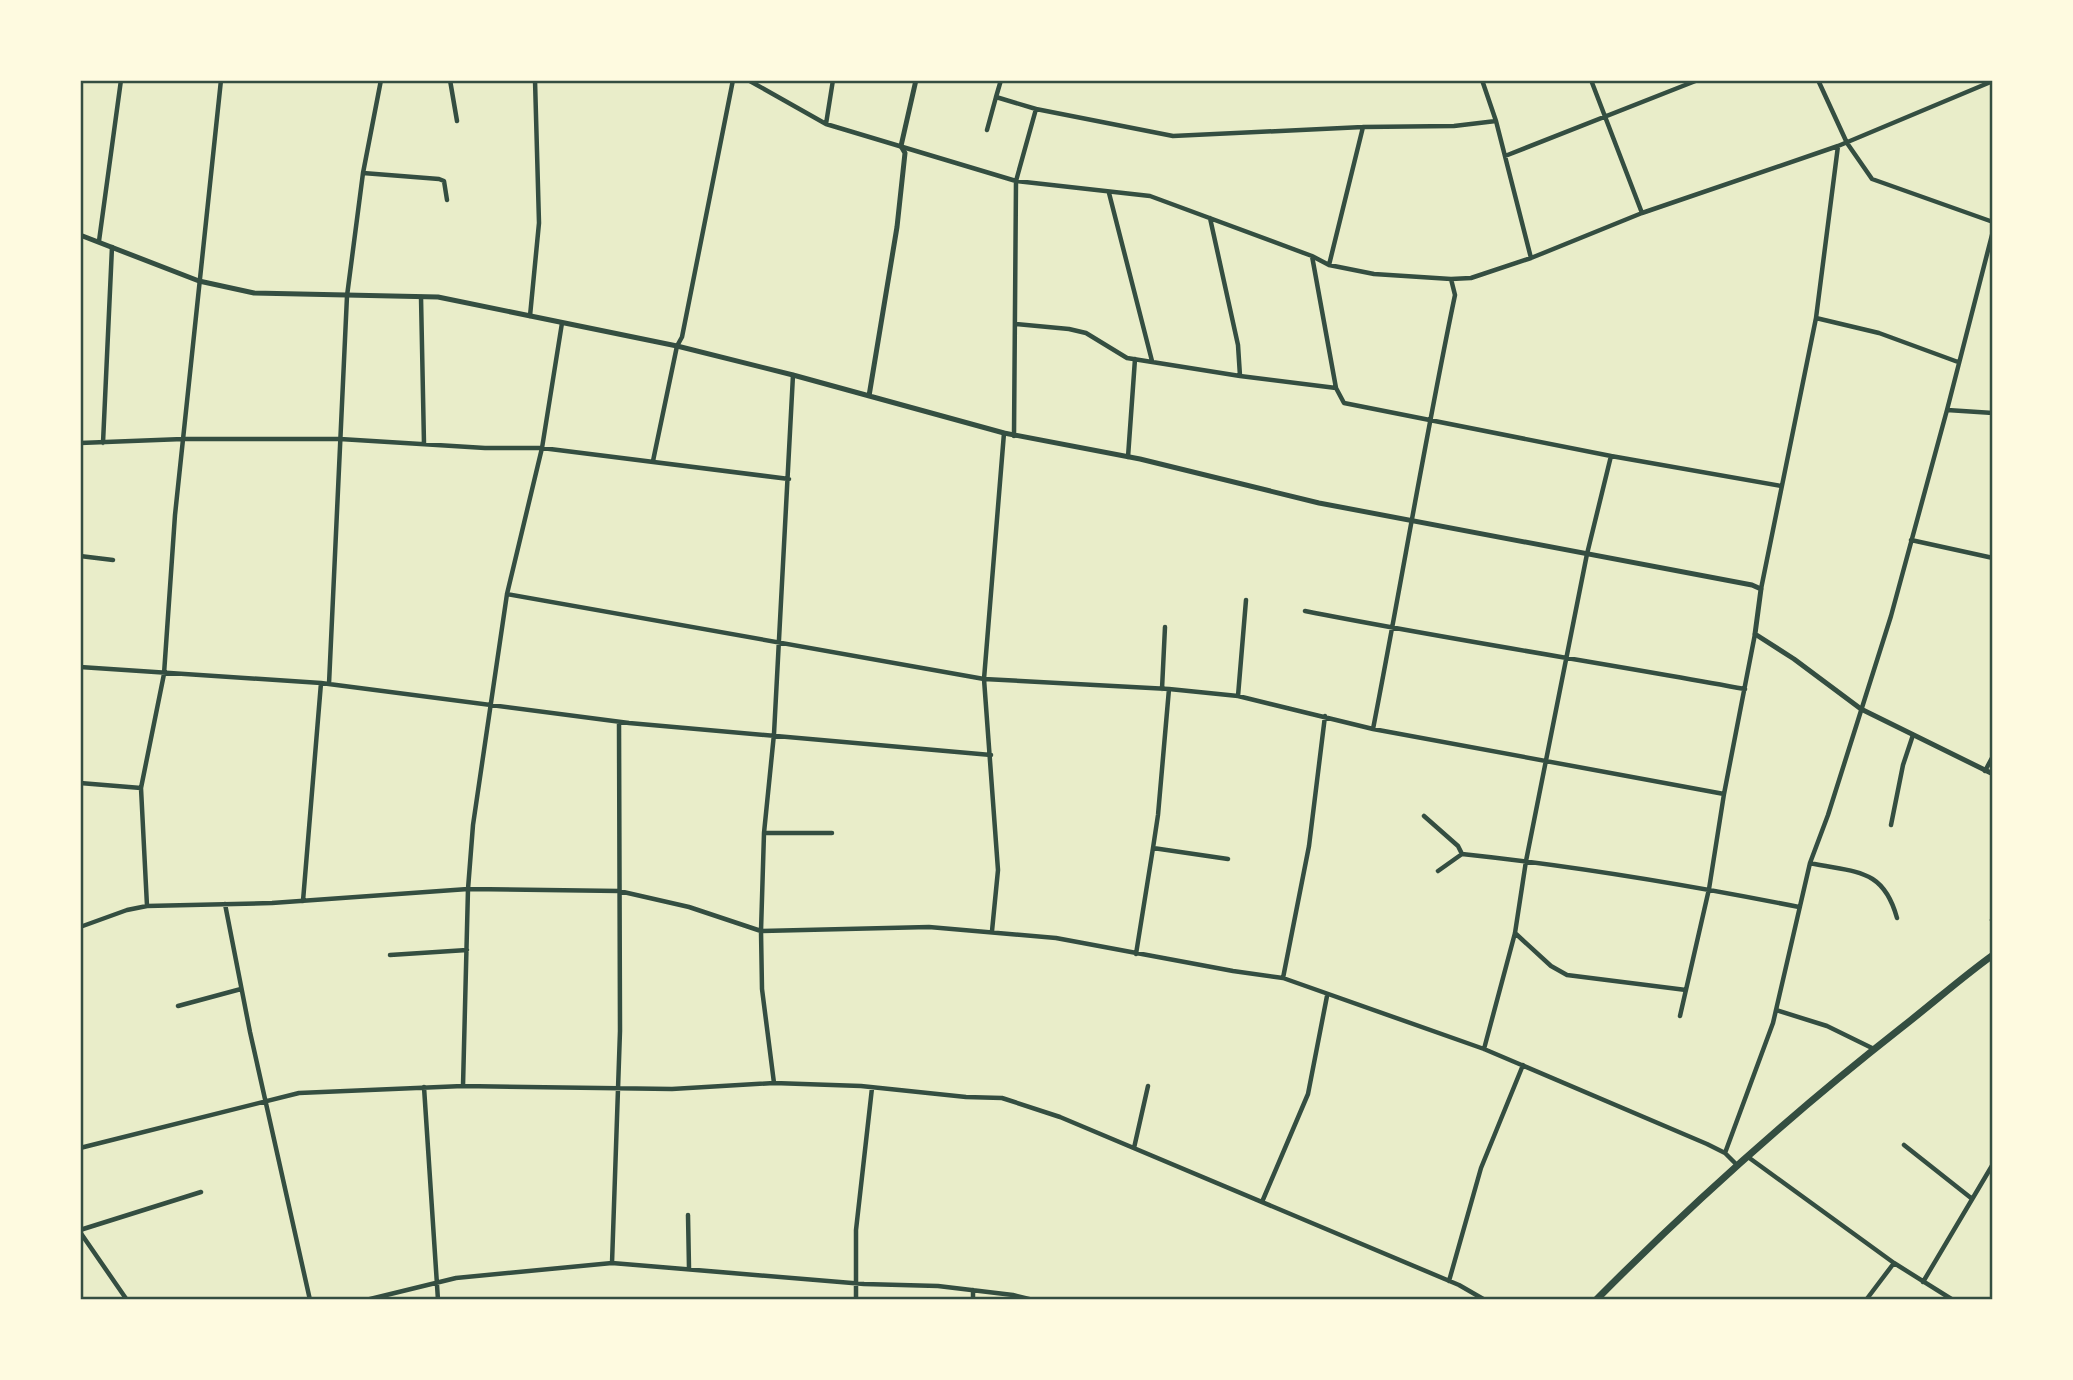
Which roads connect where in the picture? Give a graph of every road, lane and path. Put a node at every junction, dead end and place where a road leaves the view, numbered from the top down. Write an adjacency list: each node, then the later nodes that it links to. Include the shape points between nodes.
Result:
1 (121, 80): 37 (street)
2 (221, 80): 43 (street)
3 (381, 80): 28 (street)
4 (450, 80): 19 (street)
5 (535, 80): 46 (street, via 539,223)
6 (733, 80): 50 (street)
7 (748, 80): 21 (street)
8 (833, 80): 21 (street)
9 (916, 80): 25 (street)
10 (1001, 80): 16 (street)
11 (1482, 80): 20 (street)
12 (1591, 80): 18 (street)
13 (1698, 80): 18 (street)
14 (1818, 80): 24 (street)
15 (1993, 81): 24 (street)
16 (996, 97): 17 (street); 23 (street)
17 (1036, 109): 22 (street, via 1173,136); 29 (street)
18 (1603, 117): 27 (street); 32 (street)
19 (457, 121)
20 (1496, 121): 22 (street); 27 (street)
21 (826, 124): 25 (street)
22 (1363, 127): 41 (street)
23 (987, 130)
24 (1847, 143): 26 (street); 34 (street, via 1872,178)
25 (901, 146): 29 (street); 57 (street, via 905,153 897,227)
26 (1838, 146): 32 (street); 47 (street)
27 (1505, 156): 40 (street)
28 (363, 173): 31 (street, via 439,179 444,181); 44 (street)
29 (1016, 181): 30 (street); 49 (street)
30 (1110, 193): 33 (street, via 1150,196); 52 (street)
31 (447, 200)
32 (1642, 214): 40 (street)
33 (1210, 218): 39 (street); 55 (street, via 1238,345)
34 (1993, 222)
35 (1993, 232): 53 (street)
36 (80, 235): 37 (street)
37 (99, 241): 38 (street)
38 (112, 247): 43 (street); 66 (street)
39 (1312, 256): 41 (street); 56 (street)
40 (1531, 258): 42 (street, via 1471,278)
41 (1329, 265): 42 (street, via 1374,274)
42 (1451, 279): 60 (street, via 1455,295)
43 (200, 281): 44 (street, via 254,293); 63 (street)
44 (347, 296): 45 (street); 64 (street)
45 (421, 297): 46 (street, via 458,299); 67 (street)
46 (530, 317): 48 (street)
47 (1816, 317): 53 (street, via 1880,333); 73 (street)
48 (562, 323): 50 (street); 68 (street)
49 (1015, 324): 51 (street, via 1086,333); 62 (street)
50 (677, 346): 54 (street); 71 (street)
51 (1135, 359): 52 (street); 70 (street)
52 (1152, 361): 55 (street)
53 (1958, 362): 58 (street)
54 (793, 375): 57 (street); 72 (street)
55 (1240, 376): 56 (street)
56 (1336, 388): 60 (street, via 1344,403)
57 (869, 396): 61 (street)
58 (1947, 410): 59 (street); 75 (street)
59 (1993, 413)
60 (1429, 421): 69 (street); 74 (street)
61 (1004, 433): 62 (street); 91 (street)
62 (1014, 436): 70 (street)
63 (183, 439): 64 (street); 66 (street); 90 (street)
64 (340, 439): 67 (street); 93 (street)
65 (80, 443): 66 (street)
66 (103, 443)
67 (424, 444): 68 (street)
68 (542, 448): 71 (street); 81 (street)
69 (1611, 456): 73 (street); 76 (street)
70 (1128, 457): 74 (street)
71 (653, 461): 72 (street)
72 (789, 479): 87 (street)
73 (1781, 486): 80 (street)
74 (1411, 521): 76 (street); 85 (street)
75 (1911, 540): 78 (street); 99 (street)
76 (1587, 554): 80 (street); 88 (street)
77 (80, 555): 79 (street)
78 (1993, 558)
79 (113, 560)
80 (1761, 589): 86 (street)
81 (507, 594): 87 (street); 98 (street)
82 (1246, 600): 97 (street)
83 (1305, 611): 85 (street)
84 (1165, 627): 94 (street)
85 (1393, 629): 88 (street); 102 (street)
86 (1755, 634): 96 (street); 99 (street)
87 (779, 643): 91 (street); 103 (street)
88 (1568, 656): 96 (street); 107 (street)
89 (80, 667): 90 (street)
90 (164, 674): 92 (street); 111 (street)
91 (984, 679): 94 (street); 105 (street)
92 (321, 683): 93 (street); 126 (street)
93 (330, 684): 98 (street)
94 (1162, 688): 95 (street)
95 (1169, 689): 97 (street); 117 (street)
96 (1745, 689): 112 (street)
97 (1238, 696): 100 (street)
98 (490, 704): 101 (street); 123 (street)
99 (1861, 709): 104 (street); 121 (street)
100 (1325, 716): 102 (street); 139 (street, via 1309,846)
101 (619, 721): 103 (street); 125 (street)
102 (1373, 729): 107 (street)
103 (775, 734): 105 (street); 115 (street)
104 (1913, 735): 108 (street); 114 (street)
105 (991, 755): 132 (street, via 998,870)
106 (1993, 756): 108 (street)
107 (1546, 761): 112 (street); 120 (street)
108 (1985, 771): 109 (street)
109 (1993, 774)
110 (80, 783): 111 (street)
111 (141, 788): 128 (street)
112 (1724, 794): 124 (street)
113 (1424, 816): 118 (street)
114 (1891, 825)
115 (764, 833): 116 (street); 133 (street)
116 (831, 833)
117 (1153, 848): 119 (street); 136 (street)
118 (1462, 854): 120 (street); 122 (street)
119 (1228, 859)
120 (1526, 861): 124 (street); 134 (street)
121 (1810, 863): 129 (street); 130 (street, via 1874,878 1887,893)
122 (1438, 871)
123 (468, 889): 125 (street); 126 (street); 135 (street)
124 (1709, 889): 129 (street); 141 (street)
125 (619, 891): 133 (street, via 690,907); 154 (street)
126 (303, 901): 127 (street)
127 (225, 904): 128 (street); 140 (street)
128 (147, 906): 131 (street)
129 (1799, 907): 144 (street)
130 (1897, 918)
131 (80, 927)
132 (992, 931): 133 (street); 136 (street)
133 (761, 932): 149 (street, via 762,989)
134 (1515, 933): 141 (street, via 1567,975); 146 (street)
135 (467, 950): 137 (street); 150 (street)
136 (1136, 954): 139 (street)
137 (390, 955)
138 (1993, 955): 147 (main road)
139 (1283, 978): 142 (street)
140 (242, 989): 143 (street); 155 (street)
141 (1686, 990): 145 (street)
142 (1327, 996): 146 (street); 165 (street, via 1308,1094)
143 (178, 1006)
144 (1776, 1010): 147 (street, via 1827,1026); 159 (street)
145 (1680, 1016)
146 (1484, 1049): 148 (street)
147 (1874, 1049): 160 (main road)
148 (1523, 1065): 159 (street); 172 (street, via 1481,1168)
149 (774, 1083): 153 (street); 154 (street)
150 (463, 1086): 152 (street); 154 (street)
151 (1148, 1086): 158 (street)
152 (424, 1087): 155 (street, via 299,1093); 171 (street)
153 (872, 1088): 158 (street, via 1002,1098); 173 (street)
154 (618, 1090): 168 (street)
155 (266, 1101): 157 (street); 178 (street)
156 (1904, 1145): 164 (street)
157 (80, 1148)
158 (1134, 1148): 165 (street)
159 (1725, 1153): 162 (street)
160 (1747, 1156): 162 (main road); 169 (street)
161 (1993, 1164): 164 (street)
162 (1737, 1165): 185 (main road)
163 (201, 1192): 167 (street)
164 (1971, 1198): 174 (street)
165 (1262, 1202): 172 (street)
166 (688, 1215): 170 (street)
167 (80, 1231): 177 (street)
168 (612, 1263): 170 (street); 171 (street)
169 (1894, 1263): 174 (street); 186 (street)
170 (689, 1268): 173 (street)
171 (438, 1281): 179 (street); 180 (street)
172 (1449, 1281): 184 (street)
173 (854, 1282): 175 (street); 181 (street)
174 (1923, 1282): 187 (street)
175 (973, 1290): 176 (street); 182 (street)
176 (1013, 1297): 183 (street)
177 (127, 1300)
178 (310, 1300)
179 (366, 1300)
180 (438, 1300)
181 (856, 1300)
182 (972, 1300)
183 (1034, 1300)
184 (1485, 1300)
185 (1596, 1300)
186 (1866, 1300)
187 (1953, 1300)

